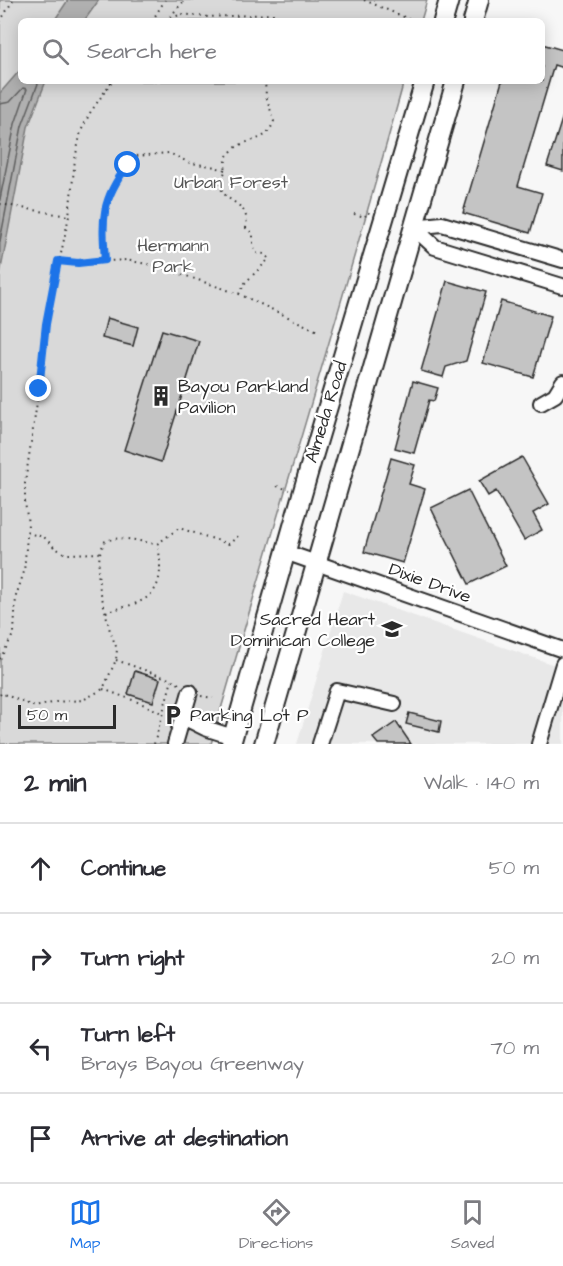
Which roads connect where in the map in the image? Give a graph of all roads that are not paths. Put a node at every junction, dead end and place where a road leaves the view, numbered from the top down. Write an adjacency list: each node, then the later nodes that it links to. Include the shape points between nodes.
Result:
1 (449, 0): 3 (main road)
2 (479, 0): 4 (main road)
3 (444, 18)
4 (474, 18)
5 (424, 84): 7 (main road, Almeda Road)
6 (455, 84): 8 (main road, Almeda Road)
7 (384, 218): 8 (main road); 14 (main road, Almeda Road)
8 (413, 227): 9 (street, via 442,224); 11 (street, via 435,247); 15 (main road, Almeda Road)
9 (563, 260)
10 (563, 268): 11 (street)
11 (563, 287)
12 (563, 382): 13 (street)
13 (542, 403)
14 (285, 552): 15 (street, Dixie Drive); 21 (main road, Almeda Road)
15 (317, 561): 16 (street, Dixie Drive); 23 (main road, Almeda Road)
16 (563, 650)
17 (563, 664): 25 (street)
18 (190, 692): 20 (street)
19 (394, 704): 24 (street, via 337,691)
20 (183, 717): 21 (street); 22 (street)
21 (232, 740)
22 (175, 744)
23 (264, 744)
24 (320, 744)
25 (539, 744)

